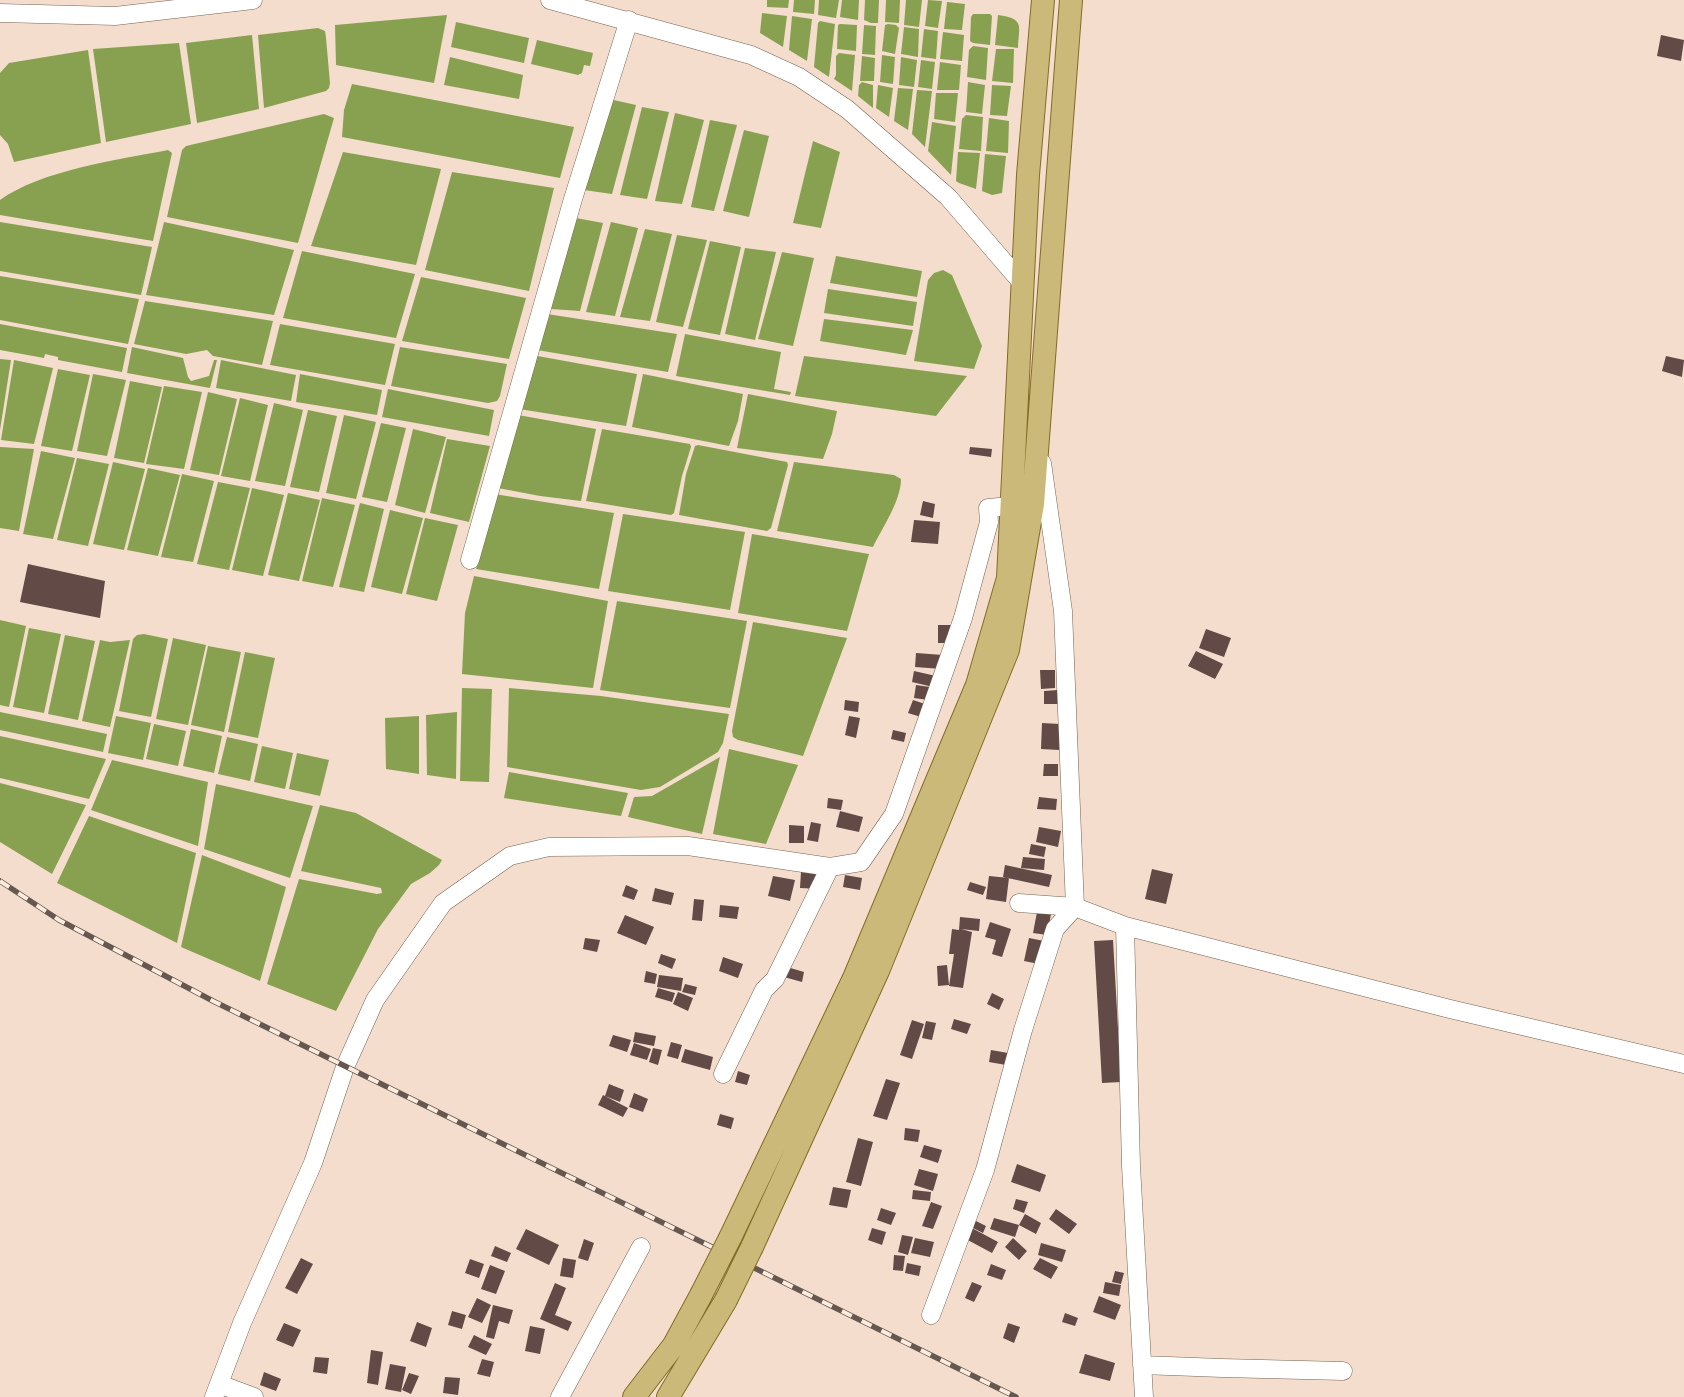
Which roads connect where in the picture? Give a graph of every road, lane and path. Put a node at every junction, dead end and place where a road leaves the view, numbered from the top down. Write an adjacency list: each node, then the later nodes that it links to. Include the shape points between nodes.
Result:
1 (253, 0): 5 (street, via 115,16)
2 (550, 0): 6 (street)
3 (1043, 0): 7 (main road)
4 (1071, 0): 8 (main road)
5 (0, 13)
6 (629, 20): 7 (street, via 751,55 798,77 847,109 948,197); 10 (street, via 573,199)
7 (1022, 284): 9 (main road)
8 (1038, 430): 9 (main road); 13 (street, via 1063,611)
9 (1023, 505): 11 (street, via 988,508 989,522 963,618 894,814 861,862); 24 (main road, bridge, via 1008,578 976,685 854,978 730,1238 674,1345); 25 (main road, bridge, via 1008,650 878,972 726,1300)
10 (470, 560)
11 (830, 867): 16 (street, via 775,979 764,990); 21 (street, via 688,846 549,848 510,856 442,903 376,1000 345,1068 313,1163)
12 (1019, 903): 13 (street)
13 (1075, 908): 14 (street); 18 (street, via 1054,929 985,1170)
14 (1125, 926): 15 (street, via 1450,1009); 19 (street, via 1131,1166)
15 (1684, 1064)
16 (723, 1074)
17 (641, 1248): 23 (street)
18 (932, 1315)
19 (1142, 1365): 20 (street); 26 (street)
20 (1343, 1371)
21 (216, 1390): 22 (street)
22 (254, 1397)
23 (560, 1397)
24 (634, 1397)
25 (668, 1397)
26 (1144, 1397)

